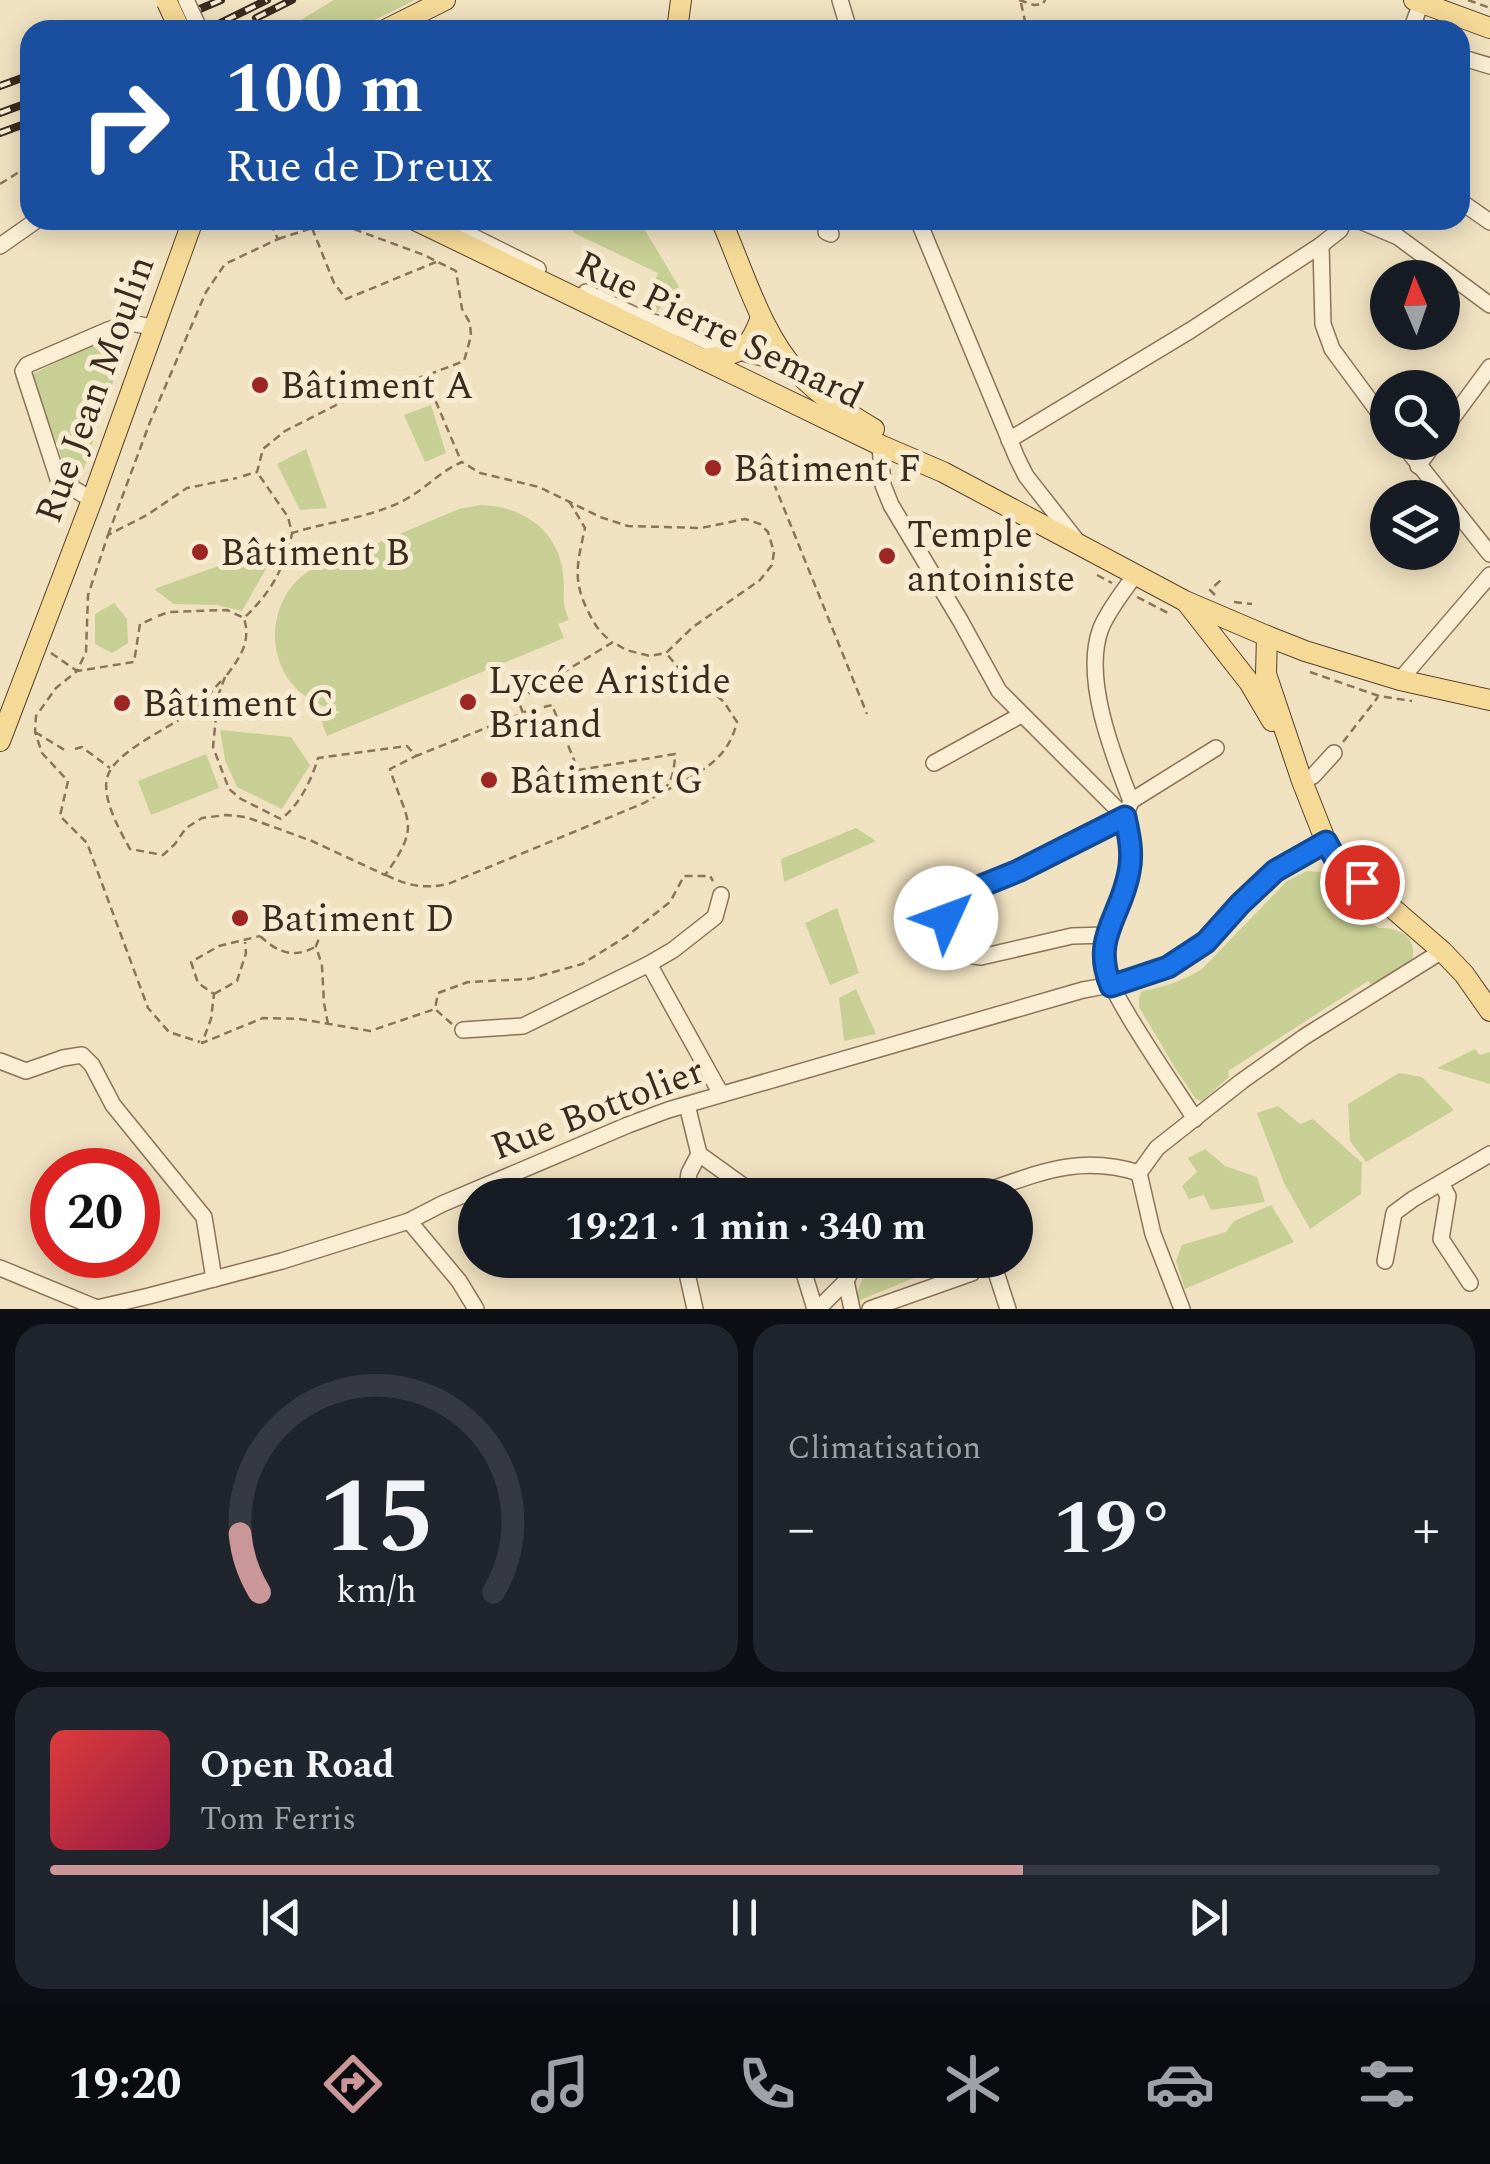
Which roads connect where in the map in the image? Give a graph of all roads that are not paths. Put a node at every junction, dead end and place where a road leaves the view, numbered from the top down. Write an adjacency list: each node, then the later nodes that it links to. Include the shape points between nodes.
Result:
1 (445, 0): 5 (main road)
2 (173, 1): 4 (street, bridge)
3 (1418, 1): 6 (main road)
4 (191, 20)
5 (405, 20)
6 (1469, 20)
7 (23, 230): 16 (street)
8 (191, 230): 19 (main road, Rue Jean Moulin)
9 (435, 230): 21 (main road, Rue Pierre Semard)
10 (460, 230): 20 (street, via 645,320)
11 (725, 230): 18 (main road, Rue Pierre Semard)
12 (922, 230): 26 (street)
13 (1340, 230): 15 (street)
14 (1382, 230): 17 (street)
15 (1321, 245): 24 (street, via 1322,324); 26 (street)
16 (0, 246)
17 (1490, 305)
18 (761, 317): 20 (main road, via 754,337); 23 (main road, Rue Pierre Semard)
19 (153, 327): 32 (main road, Rue Jean Moulin); 32 (street, via 130,323 108,330 23,371 58,478)
20 (736, 353): 21 (main road); 23 (street)
21 (702, 359): 27 (main road, Rue Pierre Semard)
22 (1490, 366): 25 (street)
23 (796, 372): 31 (main road, Rue Pierre Semard)
24 (1370, 400)
25 (1460, 407)
26 (1009, 440): 33 (street, via 1026,476)
27 (880, 446): 31 (main road, Rue Pierre Semard); 41 (street, via 883,486 892,505 999,691)
28 (1414, 460): 30 (street)
29 (1422, 460): 30 (street)
30 (1418, 466): 34 (street)
31 (943, 472): 33 (main road, Rue Pierre Semard)
32 (92, 500): 42 (main road, Rue Jean Moulin)
33 (1081, 546): 36 (main road, Rue Pierre Semard)
34 (1490, 554)
35 (1490, 574): 39 (street)
36 (1130, 583): 37 (main road, Rue Pierre Semard); 47 (street, via 1096,646 1102,708)
37 (1182, 609): 38 (main road, Rue Pierre Semard); 46 (main road, via 1250,682)
38 (1267, 636): 39 (main road, Rue Pierre Semard); 46 (main road, via 1266,674)
39 (1400, 680): 40 (main road, Rue Pierre Semard)
40 (1490, 700)
41 (1022, 715): 45 (street); 47 (street)
42 (0, 741)
43 (1216, 748): 47 (street)
44 (1334, 753): 46 (street, via 1313,776)
45 (934, 763)
46 (1299, 772): 48 (main road)
47 (1128, 809): 50 (street, via 1129,872); 50 (street, via 1018,871 966,892 946,918 948,940 958,954 980,957)
48 (1326, 842): 51 (main road, via 1336,860); 53 (street, Rue Bottolier, via 1275,871 1206,942 1168,967)
49 (721, 895): 52 (street, via 714,916)
50 (1106, 935): 53 (street, via 1102,960)
51 (1442, 952): 54 (main road); 59 (street, via 1304,1037)
52 (649, 964): 55 (street, via 523,1026); 57 (street)
53 (1111, 986): 57 (street, Rue Bottolier); 59 (street)
54 (1490, 1011)
55 (463, 1030)
56 (0, 1061): 75 (street, via 26,1070 82,1055 92,1065 113,1104 204,1218)
57 (721, 1094): 58 (street, Rue Bottolier)
58 (687, 1105): 60 (street); 67 (street, Rue Bottolier)
59 (1195, 1119): 62 (street, via 1157,1148)
60 (699, 1154): 63 (street); 64 (street)
61 (1490, 1154): 66 (street)
62 (1139, 1173): 65 (street, via 1074,1165); 85 (street)
63 (689, 1178)
64 (735, 1178)
65 (1031, 1178)
66 (1441, 1184): 68 (street, via 1394,1213); 77 (street, via 1448,1196 1441,1239)
67 (409, 1221): 75 (street, Rue Bottolier); 79 (street)
68 (1385, 1261)
69 (0, 1268): 78 (street, Rue Bottolier)
70 (688, 1278): 80 (street)
71 (806, 1278): 81 (street)
72 (847, 1278): 76 (street)
73 (960, 1278): 83 (street)
74 (998, 1278): 84 (street)
75 (214, 1279): 78 (street, Rue Bottolier)
76 (846, 1281): 81 (street); 82 (street)
77 (1470, 1283)
78 (97, 1308)
79 (476, 1309)
80 (695, 1309)
81 (816, 1309)
82 (852, 1309)
83 (870, 1309)
84 (1008, 1309)
85 (1182, 1309)

